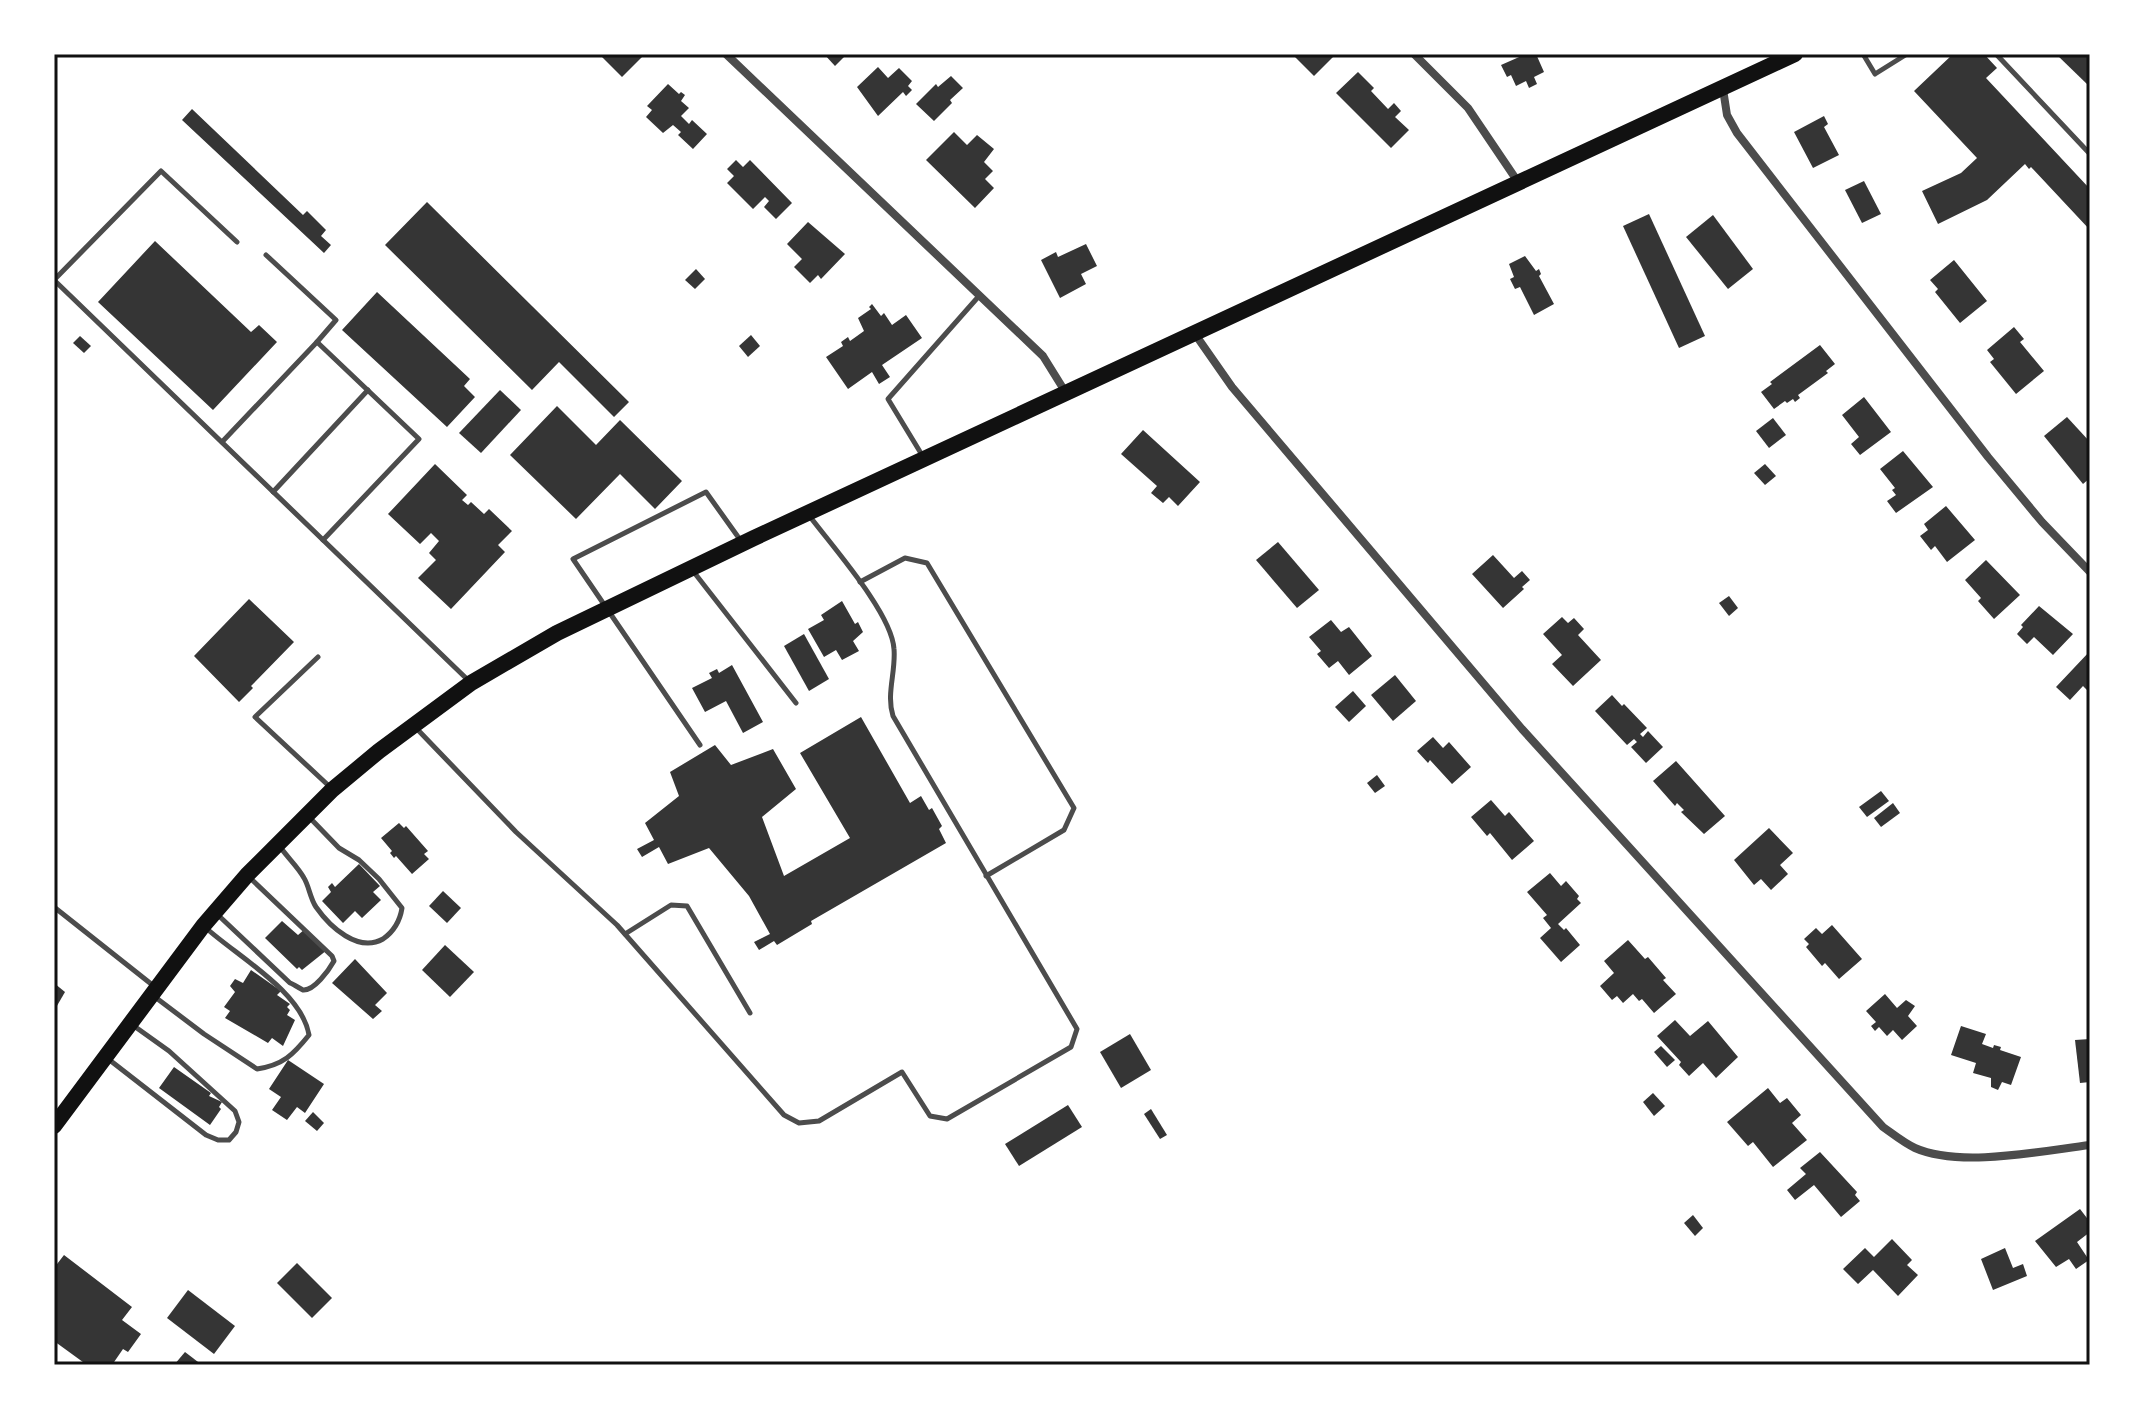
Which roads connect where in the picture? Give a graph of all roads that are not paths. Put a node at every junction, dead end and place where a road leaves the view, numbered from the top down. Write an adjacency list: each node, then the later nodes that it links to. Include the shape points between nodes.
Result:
1 (726, 54): 13 (street)
2 (1414, 54): 9 (street, via 1468,108)
3 (1795, 54): 7 (main road)
4 (1863, 54): 5 (lane, via 1875,74)
5 (1907, 54)
6 (1996, 54): 8 (lane)
7 (1722, 88): 9 (main road); 25 (street, via 1737,133 1988,457)
8 (2090, 154)
9 (1519, 183): 14 (main road)
10 (237, 242): 12 (lane, via 161,171)
11 (266, 255): 15 (lane, via 336,320)
12 (54, 280): 18 (lane)
13 (979, 296): 17 (street, via 1043,356); 19 (lane, via 888,399)
14 (1195, 334): 17 (main road); 47 (street, via 1232,387 1522,729 1883,1127 1915,1148 1947,1155 2000,1156)
15 (317, 342): 16 (lane); 18 (lane)
16 (368, 390): 20 (lane); 22 (lane, via 419,439)
17 (1066, 394): 19 (main road)
18 (222, 442): 20 (lane)
19 (925, 459): 21 (main road)
20 (273, 492): 22 (lane)
21 (807, 513): 23 (main road); 26 (lane)
22 (323, 540): 29 (lane)
23 (743, 544): 24 (main road); 27 (lane, via 706,492 573,559)
24 (691, 569): 27 (main road); 30 (lane)
25 (2090, 572)
26 (860, 582): 37 (lane, via 895,648 889,703 893,716); 37 (lane, via 905,558 927,563 1074,808 1064,830)
27 (607, 609): 29 (main road); 32 (lane)
28 (318, 657): 33 (lane, via 255,717)
29 (471, 683): 31 (main road)
30 (796, 703)
31 (414, 725): 33 (main road); 41 (lane, via 516,832)
32 (700, 745)
33 (332, 790): 34 (main road)
34 (307, 815): 35 (main road); 35 (lane, via 395,897 401,919 387,936 363,944 349,939 316,906 304,878)
35 (278, 844): 36 (main road)
36 (247, 875): 39 (main road); 39 (lane, via 332,956 329,969 302,990)
37 (986, 876): 41 (lane, via 1077,1029 1071,1047 947,1119 930,1116 902,1072 819,1121 799,1123 784,1115)
38 (54, 907): 42 (lane)
39 (215, 911): 40 (main road)
40 (203, 926): 42 (main road); 42 (lane, via 280,986 307,1023 309,1035 289,1059 257,1069 204,1034)
41 (625, 934): 43 (lane, via 671,905 687,906)
42 (154, 991): 44 (main road)
43 (750, 1013)
44 (130, 1023): 45 (main road); 45 (lane, via 235,1111 236,1132 229,1140 206,1135)
45 (105, 1056): 46 (main road)
46 (54, 1126)
47 (2090, 1145)

